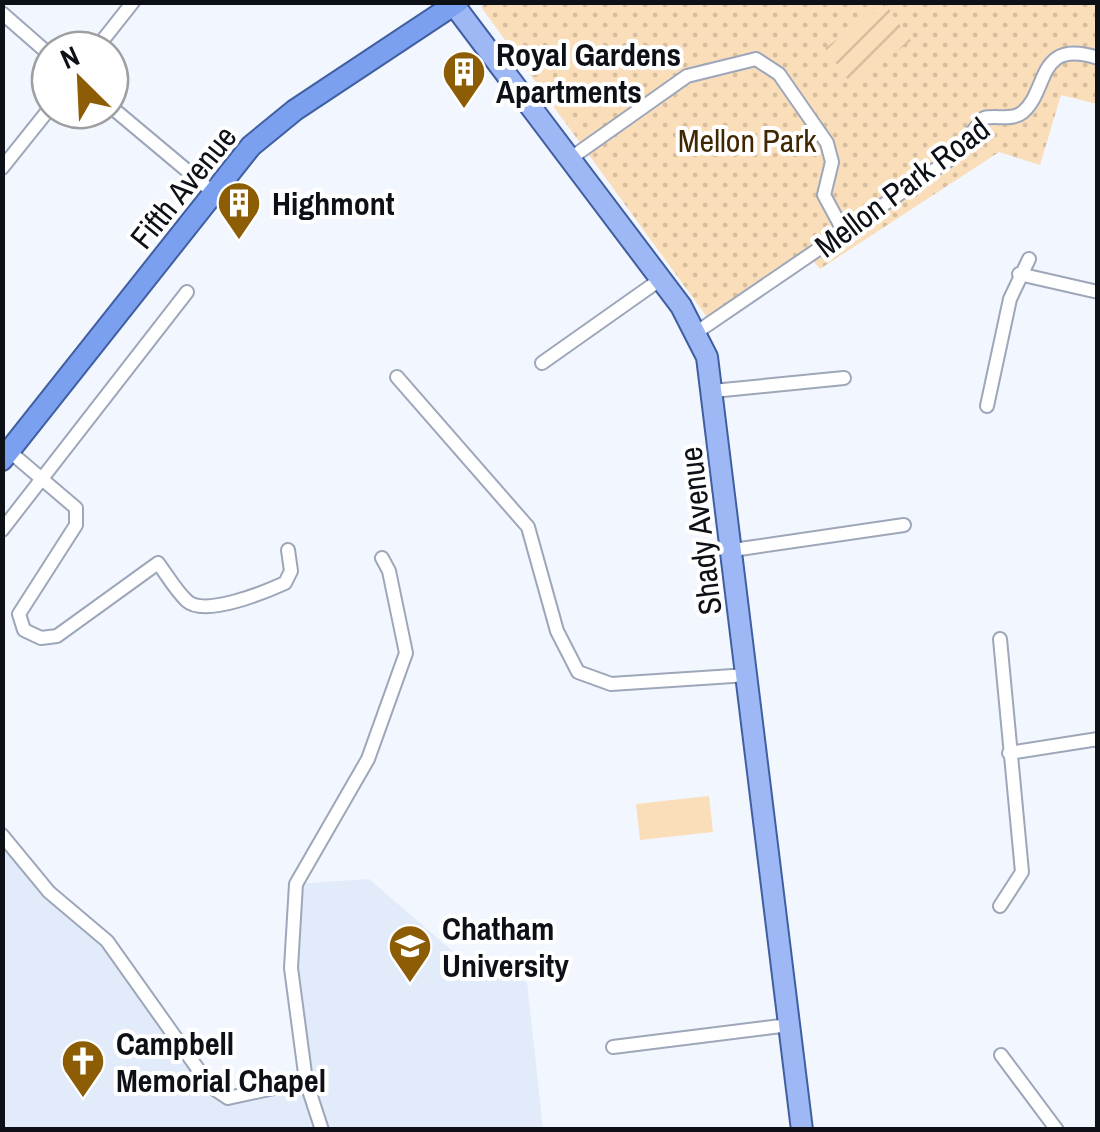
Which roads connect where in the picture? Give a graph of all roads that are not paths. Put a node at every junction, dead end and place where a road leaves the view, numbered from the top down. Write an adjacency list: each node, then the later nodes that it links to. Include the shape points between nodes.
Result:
1 (133, 2): 4 (street)
2 (456, 4): 9 (main road, Shady Avenue); 11 (highway, Fifth Avenue, via 250,146)
3 (2, 13): 5 (street)
4 (111, 30)
5 (30, 37)
6 (1098, 58): 12 (street, Mellon Park Road, via 1056,60 1023,112 984,118 949,160)
7 (130, 123): 11 (street)
8 (32, 130): 10 (street)
9 (571, 158): 12 (street, via 687,76 738,60 763,60 827,143 832,162 824,196); 15 (main road, Shady Avenue)
10 (2, 168)
11 (214, 194): 24 (highway, Fifth Avenue)
12 (844, 232): 18 (street, Mellon Park Road)
13 (1029, 259): 14 (street)
14 (1019, 274): 17 (street); 23 (street)
15 (661, 278): 18 (main road, Shady Avenue); 19 (street)
16 (187, 292): 25 (street)
17 (1098, 292)
18 (697, 332): 22 (main road, Shady Avenue)
19 (542, 363)
20 (396, 377): 32 (street, via 528,527 557,631 578,672 611,684)
21 (844, 378): 22 (street)
22 (713, 391): 29 (main road, Shady Avenue)
23 (988, 406)
24 (6, 456): 25 (street)
25 (42, 479): 27 (street); 28 (street, via 76,508 76,524 18,614 24,630 41,638 56,636 158,563 189,603 202,608 261,594 286,583)
26 (904, 525): 29 (street)
27 (2, 530)
28 (288, 550)
29 (733, 550): 32 (main road, Shady Avenue)
30 (382, 558): 40 (street, via 406,653 368,759 296,884 291,968)
31 (1000, 640): 34 (street)
32 (748, 676): 37 (main road, Shady Avenue)
33 (1098, 739): 34 (street)
34 (1009, 753): 36 (street, via 1022,872)
35 (2, 835): 40 (street, via 49,892 107,941 210,1086 228,1098)
36 (1000, 906)
37 (789, 1026): 38 (street); 42 (main road, Shady Avenue)
38 (613, 1047)
39 (1001, 1055): 43 (street)
40 (306, 1081): 41 (street)
41 (322, 1130)
42 (802, 1130)
43 (1058, 1130)

